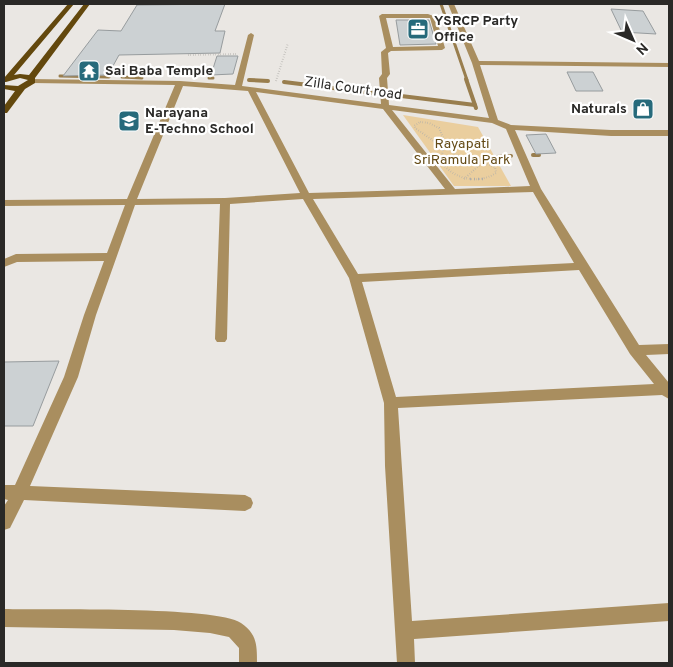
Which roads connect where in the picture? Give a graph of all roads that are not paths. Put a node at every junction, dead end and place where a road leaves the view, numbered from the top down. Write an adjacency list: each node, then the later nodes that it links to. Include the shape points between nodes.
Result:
1 (71, 4): 9 (main road)
2 (87, 4): 8 (main road)
3 (451, 4): 6 (street)
4 (250, 36): 12 (street)
5 (390, 49): 5 (street, via 382,16 433,17 442,48); 13 (street, via 384,52)
6 (476, 63): 7 (street); 15 (street)
7 (669, 65)
8 (31, 80): 9 (main road, via 20,76); 10 (street, Zilla Court road); 11 (main road)
9 (4, 83): 11 (main road, via 14,89)
10 (180, 83): 12 (street, Zilla Court road); 22 (street)
11 (22, 87): 14 (main road)
12 (245, 88): 13 (street, Zilla Court road); 20 (street)
13 (385, 106): 15 (street, Zilla Court road); 19 (street)
14 (4, 111)
15 (494, 121): 16 (street, Zilla Court road)
16 (510, 128): 17 (street, Zilla Court road); 18 (street)
17 (669, 133)
18 (536, 189): 19 (street); 26 (street)
19 (452, 191): 20 (street)
20 (306, 196): 21 (street); 27 (street)
21 (225, 201): 22 (street); 28 (street)
22 (131, 202): 23 (street); 24 (street)
23 (4, 203)
24 (111, 257): 25 (street, via 16,258); 33 (street, via 71,377)
25 (4, 263)
26 (582, 266): 27 (street); 30 (street)
27 (354, 278): 32 (street)
28 (221, 339)
29 (669, 349): 30 (street)
30 (634, 350): 31 (street)
31 (668, 391): 32 (street)
32 (391, 403): 38 (street, via 392,466)
33 (12, 492): 34 (street); 35 (street)
34 (245, 503)
35 (4, 522)
36 (669, 612): 38 (street)
37 (4, 618): 39 (street, via 210,624 234,629 248,644)
38 (404, 631): 40 (street)
39 (248, 663)
40 (406, 663)

